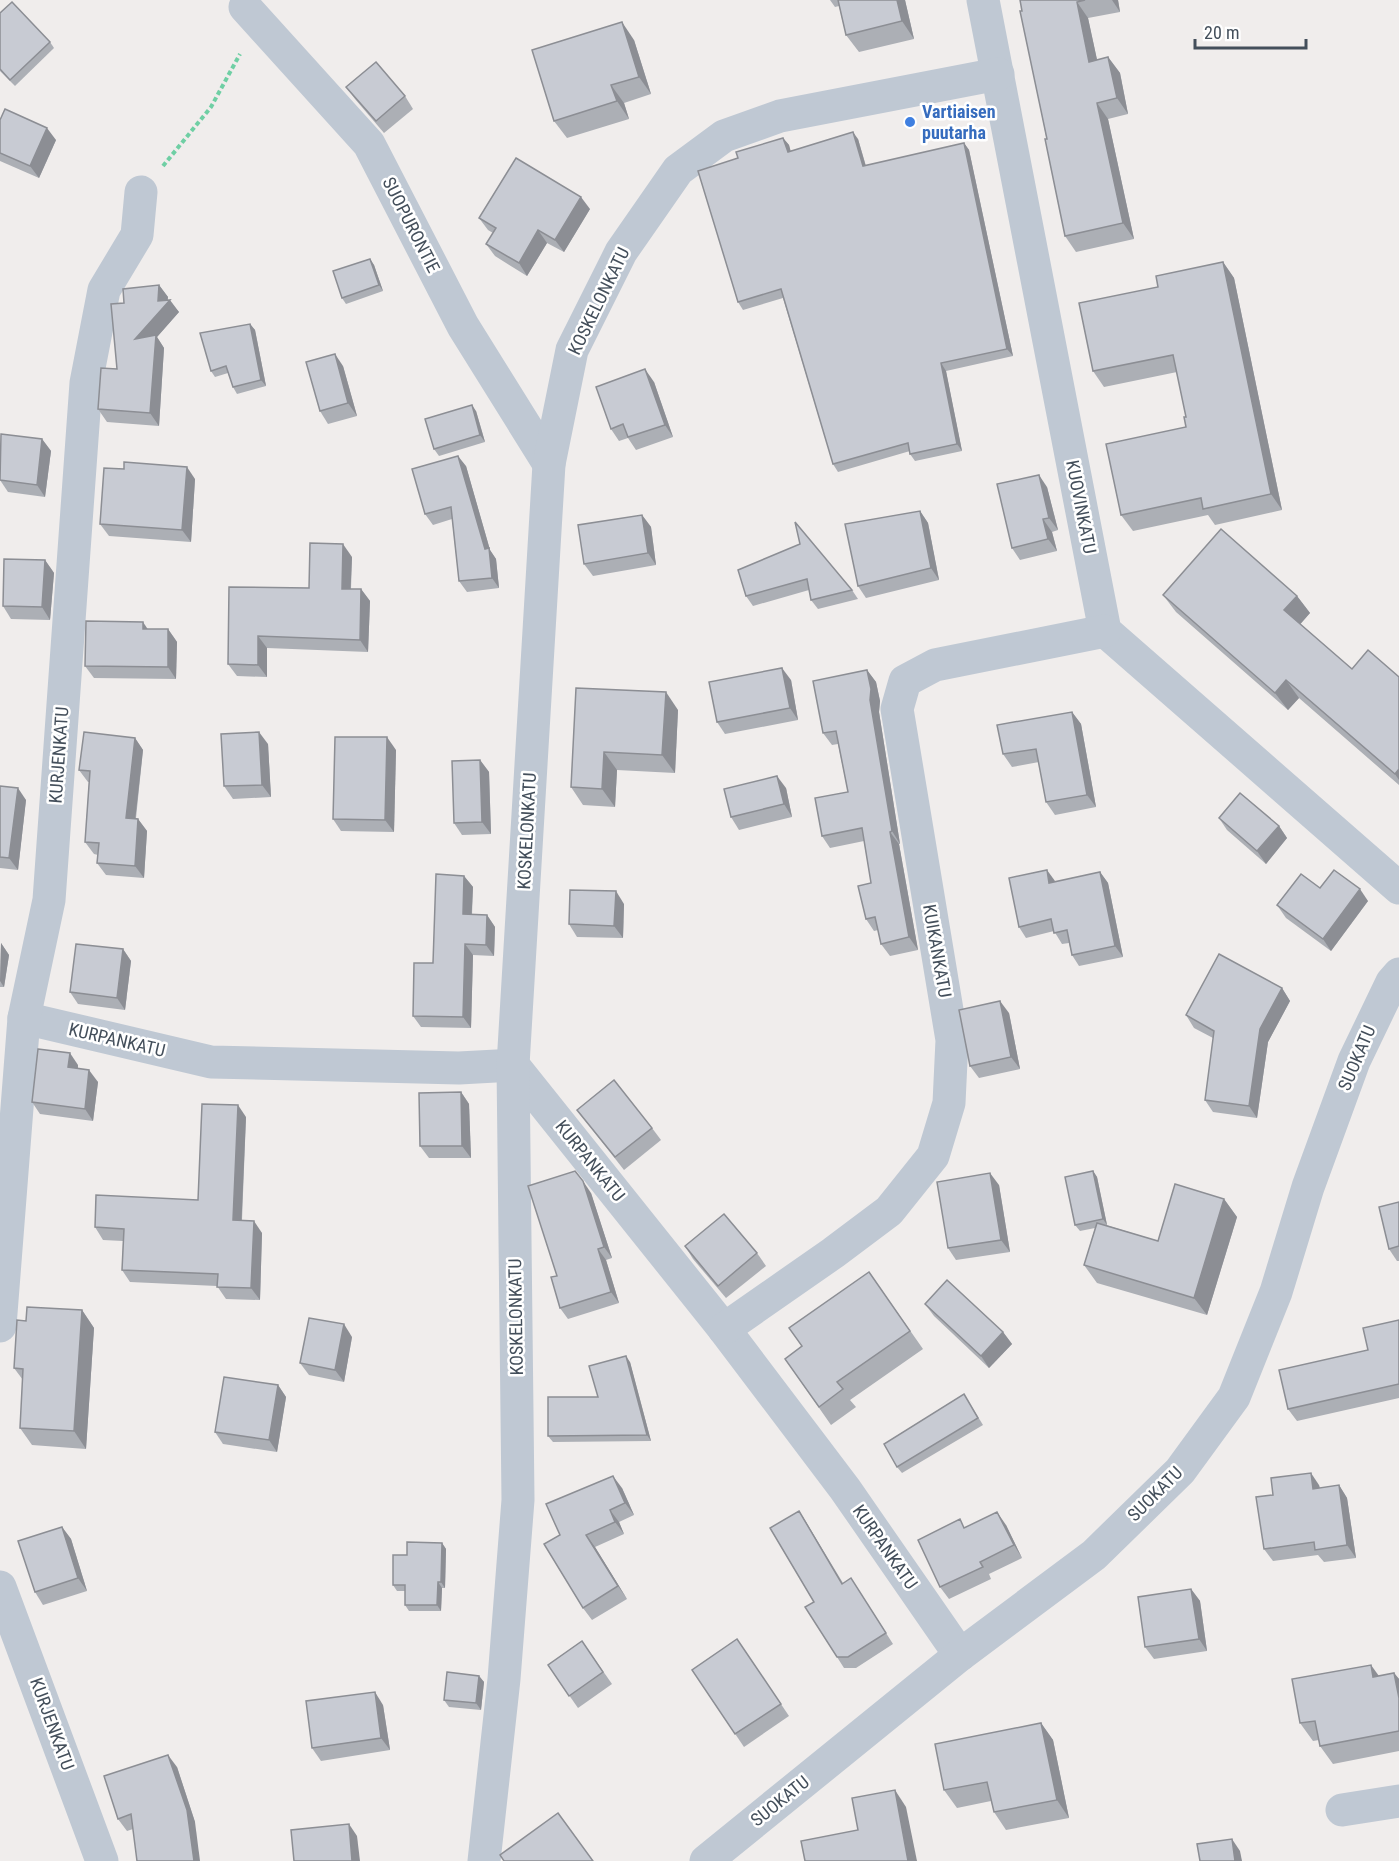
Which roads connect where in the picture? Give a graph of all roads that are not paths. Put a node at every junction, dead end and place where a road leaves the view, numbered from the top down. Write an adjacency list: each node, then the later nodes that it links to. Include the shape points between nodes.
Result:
1 (983, 0): 3 (street, KUOVINKATU)
2 (249, 7): 5 (street, SUOPURONTIE, via 369,144 464,326)
3 (998, 74): 5 (street, KOSKELONKATU, via 780,116 724,136 678,170 621,252 572,350); 6 (street, KUOVINKATU)
4 (141, 192): 9 (street, KURJENKATU, via 137,235 104,290 86,383 49,900)
5 (549, 464): 10 (street, KOSKELONKATU)
6 (1105, 631): 7 (street); 12 (street, KUIKANKATU, via 935,665 905,681 897,709 952,1040 949,1103 933,1156 889,1210)
7 (1399, 888)
8 (1399, 974): 14 (street, SUOKATU, via 1354,1061 1308,1187 1276,1292 1234,1397 1180,1471 1094,1555)
9 (24, 1018): 10 (street, KURPANKATU, via 211,1062 459,1068); 11 (street, KURJENKATU)
10 (513, 1065): 12 (street, KURPANKATU); 18 (street, KOSKELONKATU, via 518,1500)
11 (0, 1326)
12 (724, 1329): 14 (street, KURPANKATU, via 846,1489)
13 (0, 1587): 17 (street, KURJENKATU)
14 (960, 1656): 19 (street, SUOKATU)
15 (1399, 1801): 16 (street)
16 (1342, 1810)
17 (102, 1861)
18 (484, 1861)
19 (706, 1861)

